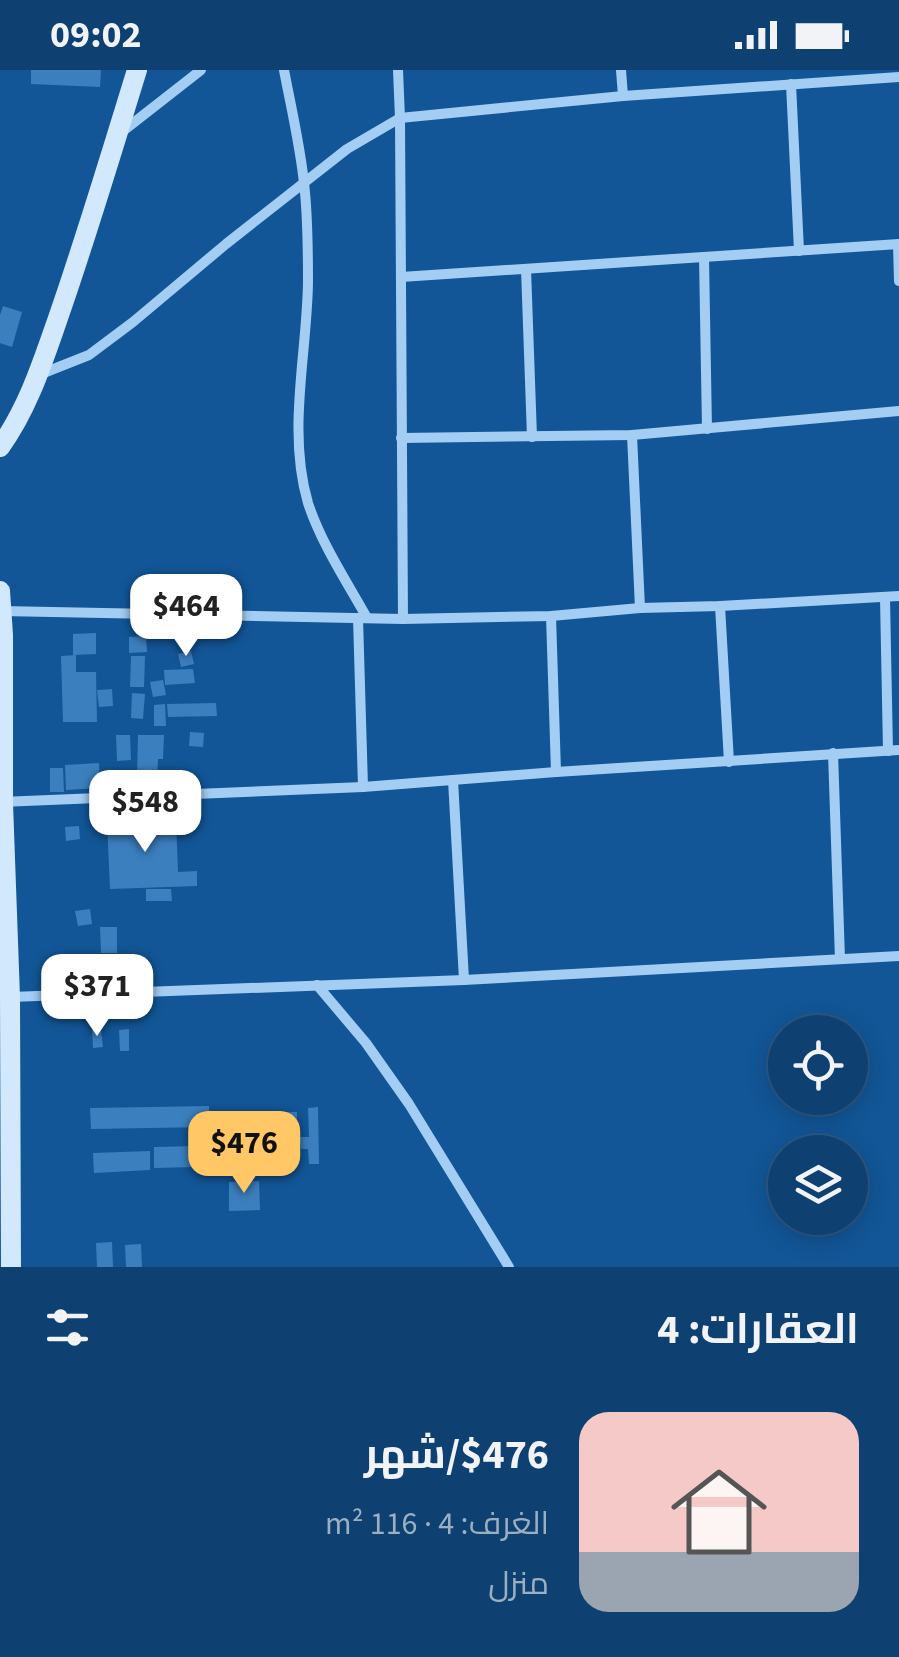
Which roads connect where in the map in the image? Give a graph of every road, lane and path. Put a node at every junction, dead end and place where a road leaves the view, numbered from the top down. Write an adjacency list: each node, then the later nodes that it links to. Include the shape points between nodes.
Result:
1 (137, 70): 11 (street)
2 (200, 70): 11 (street)
3 (284, 70): 12 (street)
4 (398, 70): 10 (street)
5 (621, 70): 9 (street)
6 (879, 74): 7 (street); 8 (street)
7 (899, 76)
8 (791, 84): 9 (street); 14 (street)
9 (623, 96): 10 (street)
10 (400, 118): 12 (street); 17 (street)
11 (116, 136): 19 (street)
12 (304, 182): 19 (street, via 89,355); 32 (street, via 302,475)
13 (898, 244): 14 (street); 18 (street)
14 (799, 250): 15 (street)
15 (704, 257): 16 (street); 21 (street)
16 (526, 269): 17 (street); 23 (street)
17 (401, 277): 24 (street)
18 (899, 281)
19 (38, 376): 25 (street)
20 (899, 411): 21 (street)
21 (707, 429): 22 (street)
22 (632, 434): 23 (street); 30 (street)
23 (532, 437): 24 (street)
24 (401, 438): 33 (street)
25 (0, 447)
26 (899, 596): 27 (street)
27 (885, 598): 29 (street); 34 (street)
28 (1, 601): 32 (street); 40 (street)
29 (720, 606): 30 (street); 36 (street)
30 (640, 608): 31 (street)
31 (550, 616): 33 (street); 37 (street)
32 (362, 618): 33 (street); 39 (street)
33 (403, 619)
34 (893, 751): 35 (street)
35 (833, 753): 36 (street); 42 (street)
36 (729, 762): 37 (street)
37 (556, 772): 38 (street)
38 (453, 780): 39 (street); 44 (street)
39 (362, 787): 40 (street)
40 (2, 802): 43 (street)
41 (899, 956): 42 (street)
42 (840, 959): 44 (street)
43 (4, 965): 46 (street)
44 (464, 980): 45 (street)
45 (317, 985): 46 (street); 49 (street, via 409,1104)
46 (10, 997): 47 (street)
47 (6, 1116): 48 (street)
48 (11, 1267)
49 (509, 1267)

